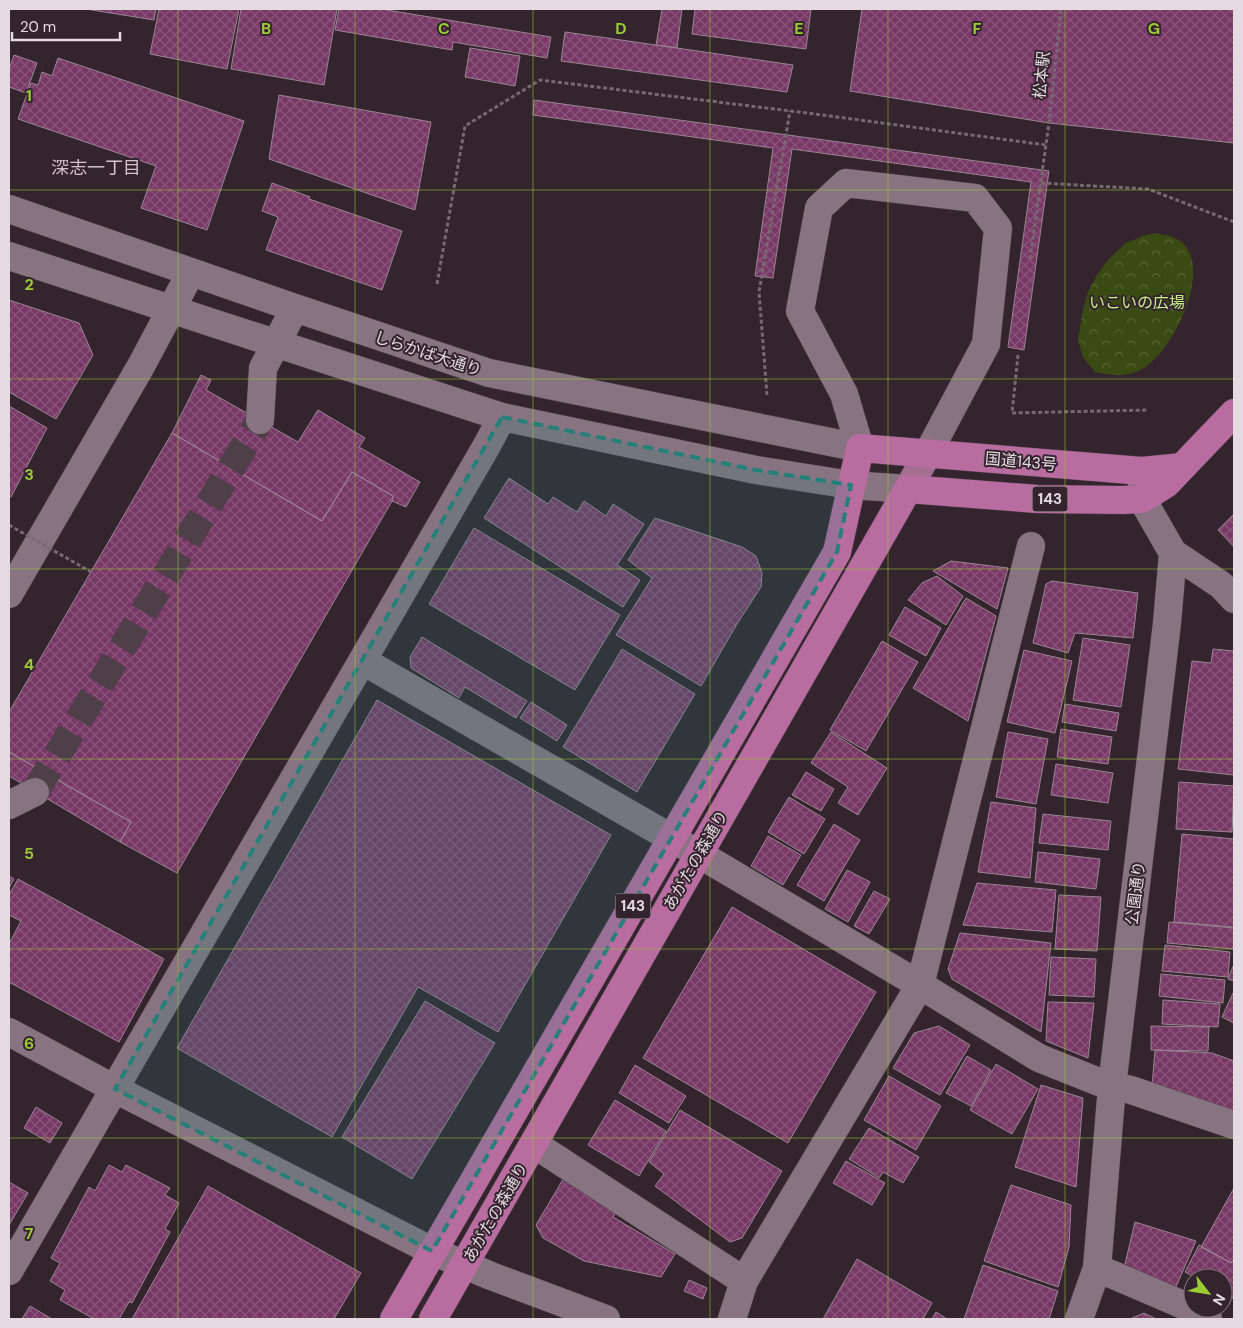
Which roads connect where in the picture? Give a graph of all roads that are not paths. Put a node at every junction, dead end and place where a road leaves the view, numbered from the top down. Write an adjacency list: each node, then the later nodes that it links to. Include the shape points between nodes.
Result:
1 (9, 209): 3 (street, しらかば大通り)
2 (9, 256): 5 (street)
3 (191, 272): 4 (street, しらかば大通り); 5 (street)
4 (295, 308): 6 (street); 10 (street, しらかば大通り, via 489,373)
5 (171, 309): 6 (street); 19 (street)
6 (276, 343): 8 (street); 9 (street, via 262,368)
7 (1234, 413): 12 (highway, 143)
8 (502, 417): 14 (street, via 756,470); 21 (street)
9 (260, 420)
10 (860, 448): 11 (highway, 国道143号 / 143); 11 (street, via 844,394 800,311 819,208 846,182 975,198 998,228 986,344); 14 (highway, あがたの森通り / 143)
11 (928, 453): 13 (highway, 国道143号 / 143); 15 (main road, あがたの森通り)
12 (1182, 467): 13 (highway, 国道143号 / 143); 16 (highway, 143, via 1166,484)
13 (1142, 471): 16 (street)
14 (851, 485): 15 (street); 24 (highway, あがたの森通り / 143, via 837,552)
15 (908, 489): 16 (highway, 143, via 1036,499); 25 (highway, あがたの森通り / 143)
16 (1142, 499): 18 (street)
17 (1031, 546): 26 (street)
18 (1173, 554): 20 (street, via 1221,586); 28 (street, 公園通り)
19 (9, 594)
20 (1234, 600)
21 (363, 661): 24 (street); 29 (street)
22 (35, 792): 23 (street)
23 (9, 806)
24 (672, 839): 25 (street); 32 (highway, あがたの森通り / 143)
25 (699, 854): 26 (street); 31 (highway, あがたの森通り / 143)
26 (920, 985): 28 (street, via 1039,1058); 36 (street)
27 (9, 1032): 29 (street)
28 (1112, 1086): 30 (street); 34 (street, 公園通り)
29 (114, 1089): 32 (street); 35 (street)
30 (1234, 1125)
31 (534, 1144): 33 (highway, あがたの森通り / 143); 36 (street)
32 (432, 1251): 33 (street); 37 (highway, あがたの森通り / 143)
33 (464, 1265): 38 (highway, あがたの森通り / 143); 39 (street)
34 (1097, 1268): 41 (street, 公園通り); 42 (street, via 1188,1307)
35 (9, 1271)
36 (744, 1281): 40 (street)
37 (394, 1319)
38 (433, 1319)
39 (606, 1319)
40 (732, 1319)
41 (1079, 1319)
42 (1208, 1319)

